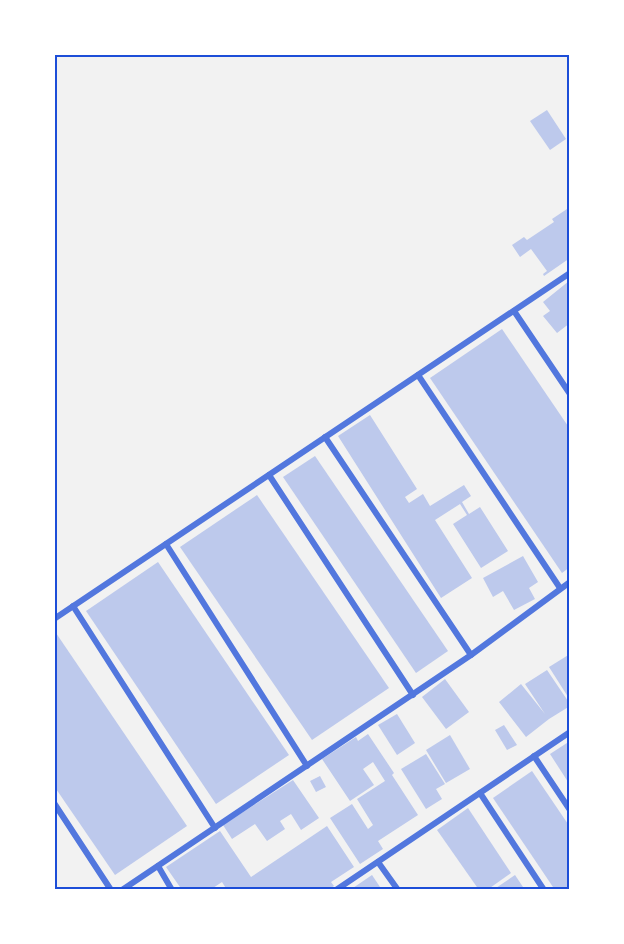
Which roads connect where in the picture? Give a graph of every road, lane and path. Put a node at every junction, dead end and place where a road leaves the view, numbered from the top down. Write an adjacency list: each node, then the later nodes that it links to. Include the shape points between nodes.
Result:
1 (570, 273): 2 (street)
2 (513, 311): 3 (street); 4 (street)
3 (418, 375): 5 (street); 9 (street)
4 (570, 394)
5 (326, 437): 6 (street); 12 (street)
6 (269, 475): 7 (street); 13 (street)
7 (166, 544): 10 (street); 16 (street)
8 (570, 582): 9 (street)
9 (560, 588): 12 (street)
10 (73, 606): 11 (street); 20 (street)
11 (54, 619)
12 (471, 655): 13 (street)
13 (413, 694): 16 (street)
14 (570, 732): 15 (street)
15 (534, 756): 17 (street); 19 (street)
16 (307, 766): 20 (street)
17 (480, 793): 21 (street); 28 (street)
18 (54, 803): 23 (street)
19 (570, 810)
20 (215, 828): 22 (street)
21 (378, 861): 26 (street); 27 (street)
22 (158, 866): 24 (street); 25 (street)
23 (111, 890)
24 (122, 890)
25 (172, 890)
26 (336, 890)
27 (398, 890)
28 (544, 890)

